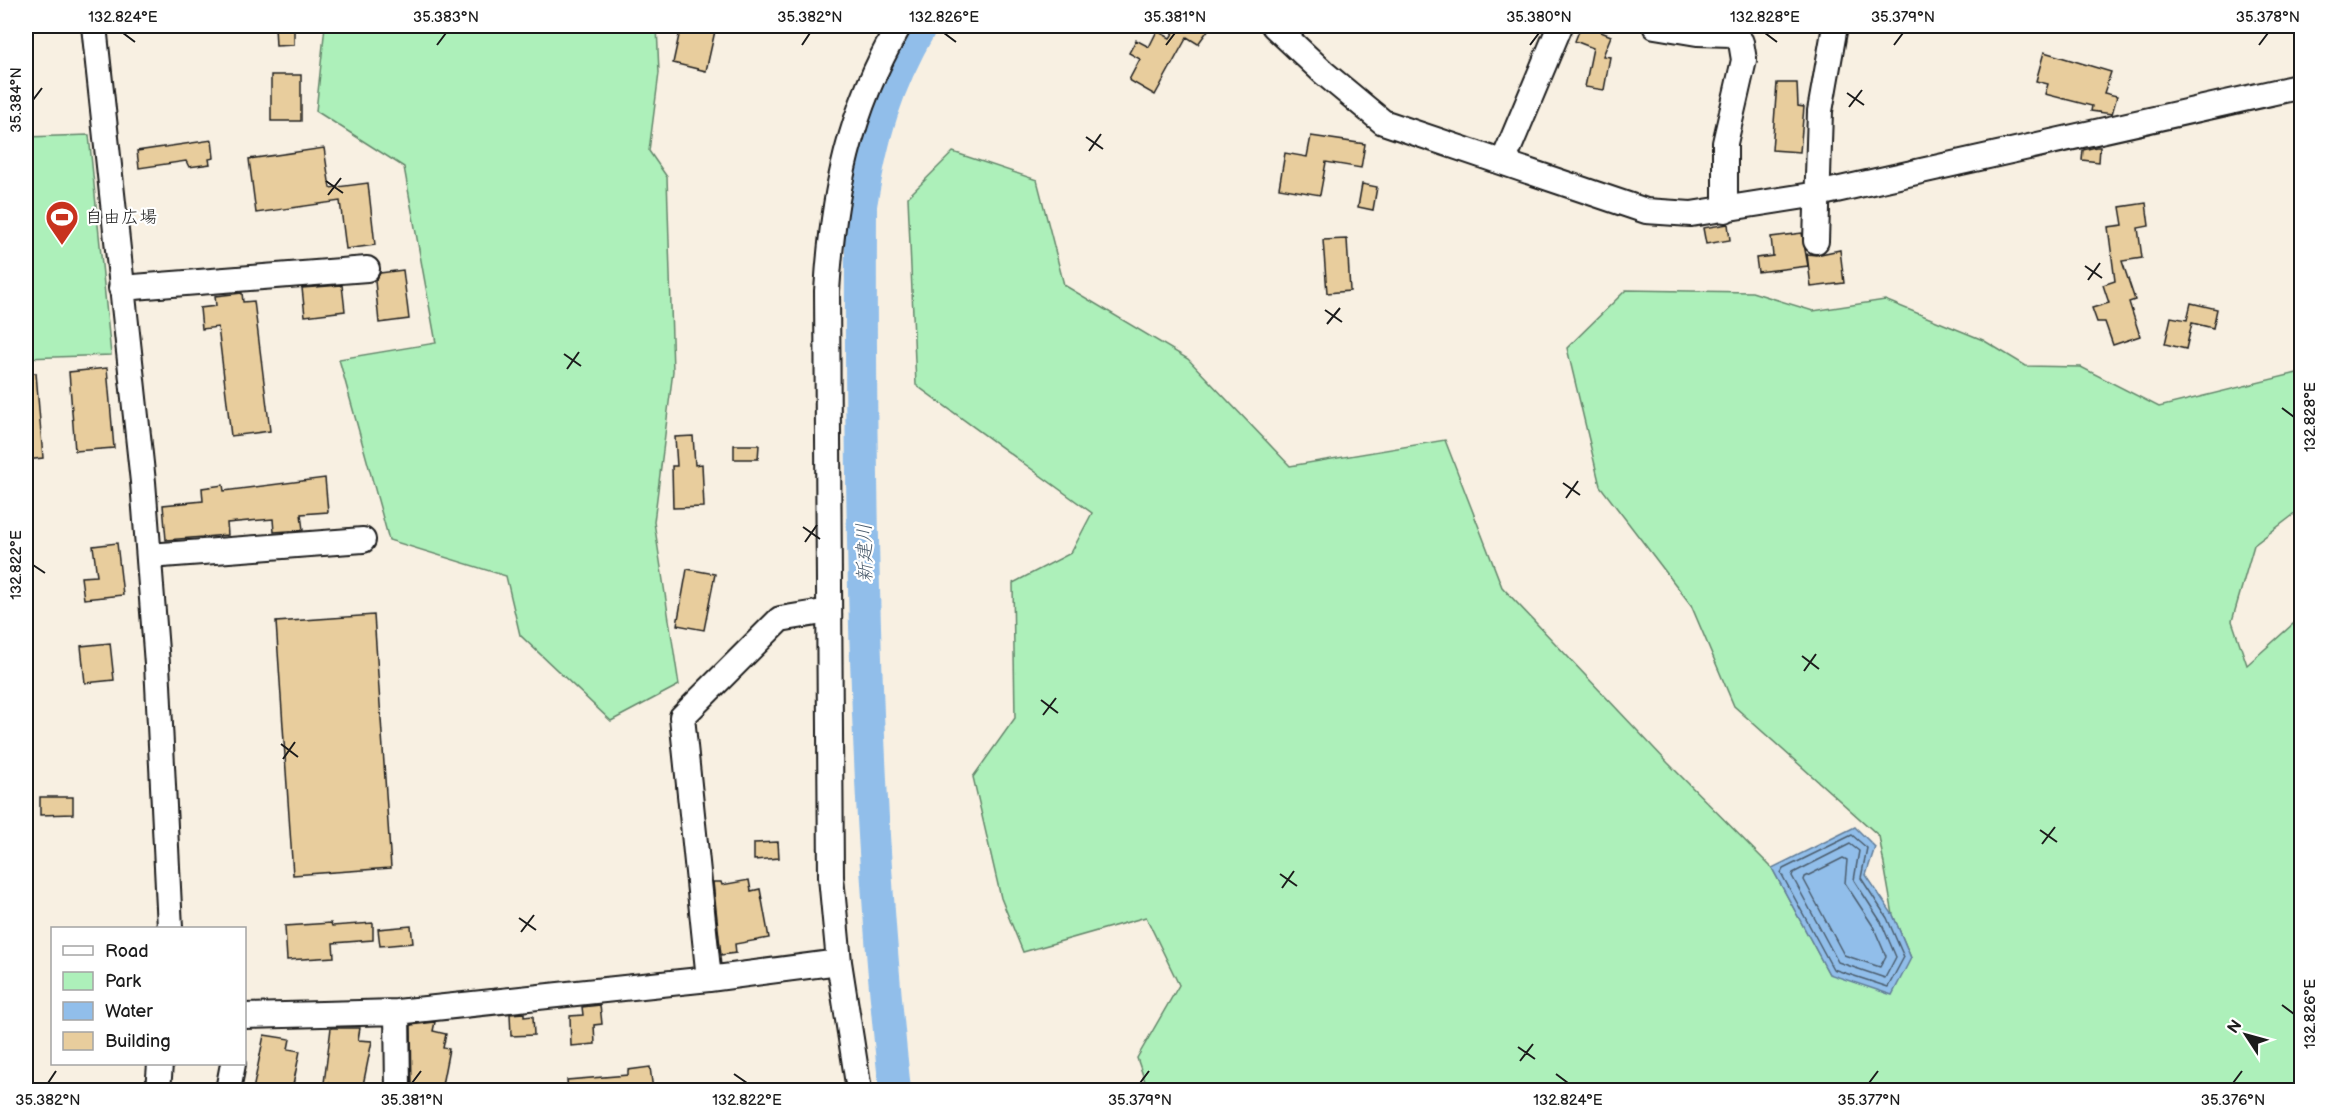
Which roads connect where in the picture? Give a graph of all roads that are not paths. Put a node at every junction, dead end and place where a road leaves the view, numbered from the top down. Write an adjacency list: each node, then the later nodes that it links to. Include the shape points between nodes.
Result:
1 (94, 26): 13 (street)
2 (899, 26): 16 (street, via 855,120 839,176 830,231)
3 (1274, 26): 8 (street, via 1383,122)
4 (1560, 26): 8 (street)
5 (1655, 26): 10 (street, via 1732,34 1741,42 1744,60 1725,143)
6 (1835, 26): 9 (street, via 1822,93)
7 (2301, 86): 9 (street)
8 (1503, 162): 10 (street, via 1646,211 1691,214)
9 (1818, 194): 10 (street); 11 (street)
10 (1725, 210)
11 (1816, 241)
12 (367, 269): 13 (street)
13 (121, 288): 15 (street)
14 (363, 540): 15 (street)
15 (149, 556): 17 (street)
16 (829, 611): 18 (street, via 831,877); 19 (street, via 780,619 682,717)
17 (170, 927)
18 (839, 962): 19 (street); 27 (street)
19 (709, 979): 20 (street)
20 (398, 1012): 21 (street); 26 (street)
21 (246, 1016)
22 (160, 1065): 24 (street)
23 (233, 1065): 25 (street)
24 (158, 1090)
25 (228, 1090)
26 (398, 1090)
27 (859, 1090)

